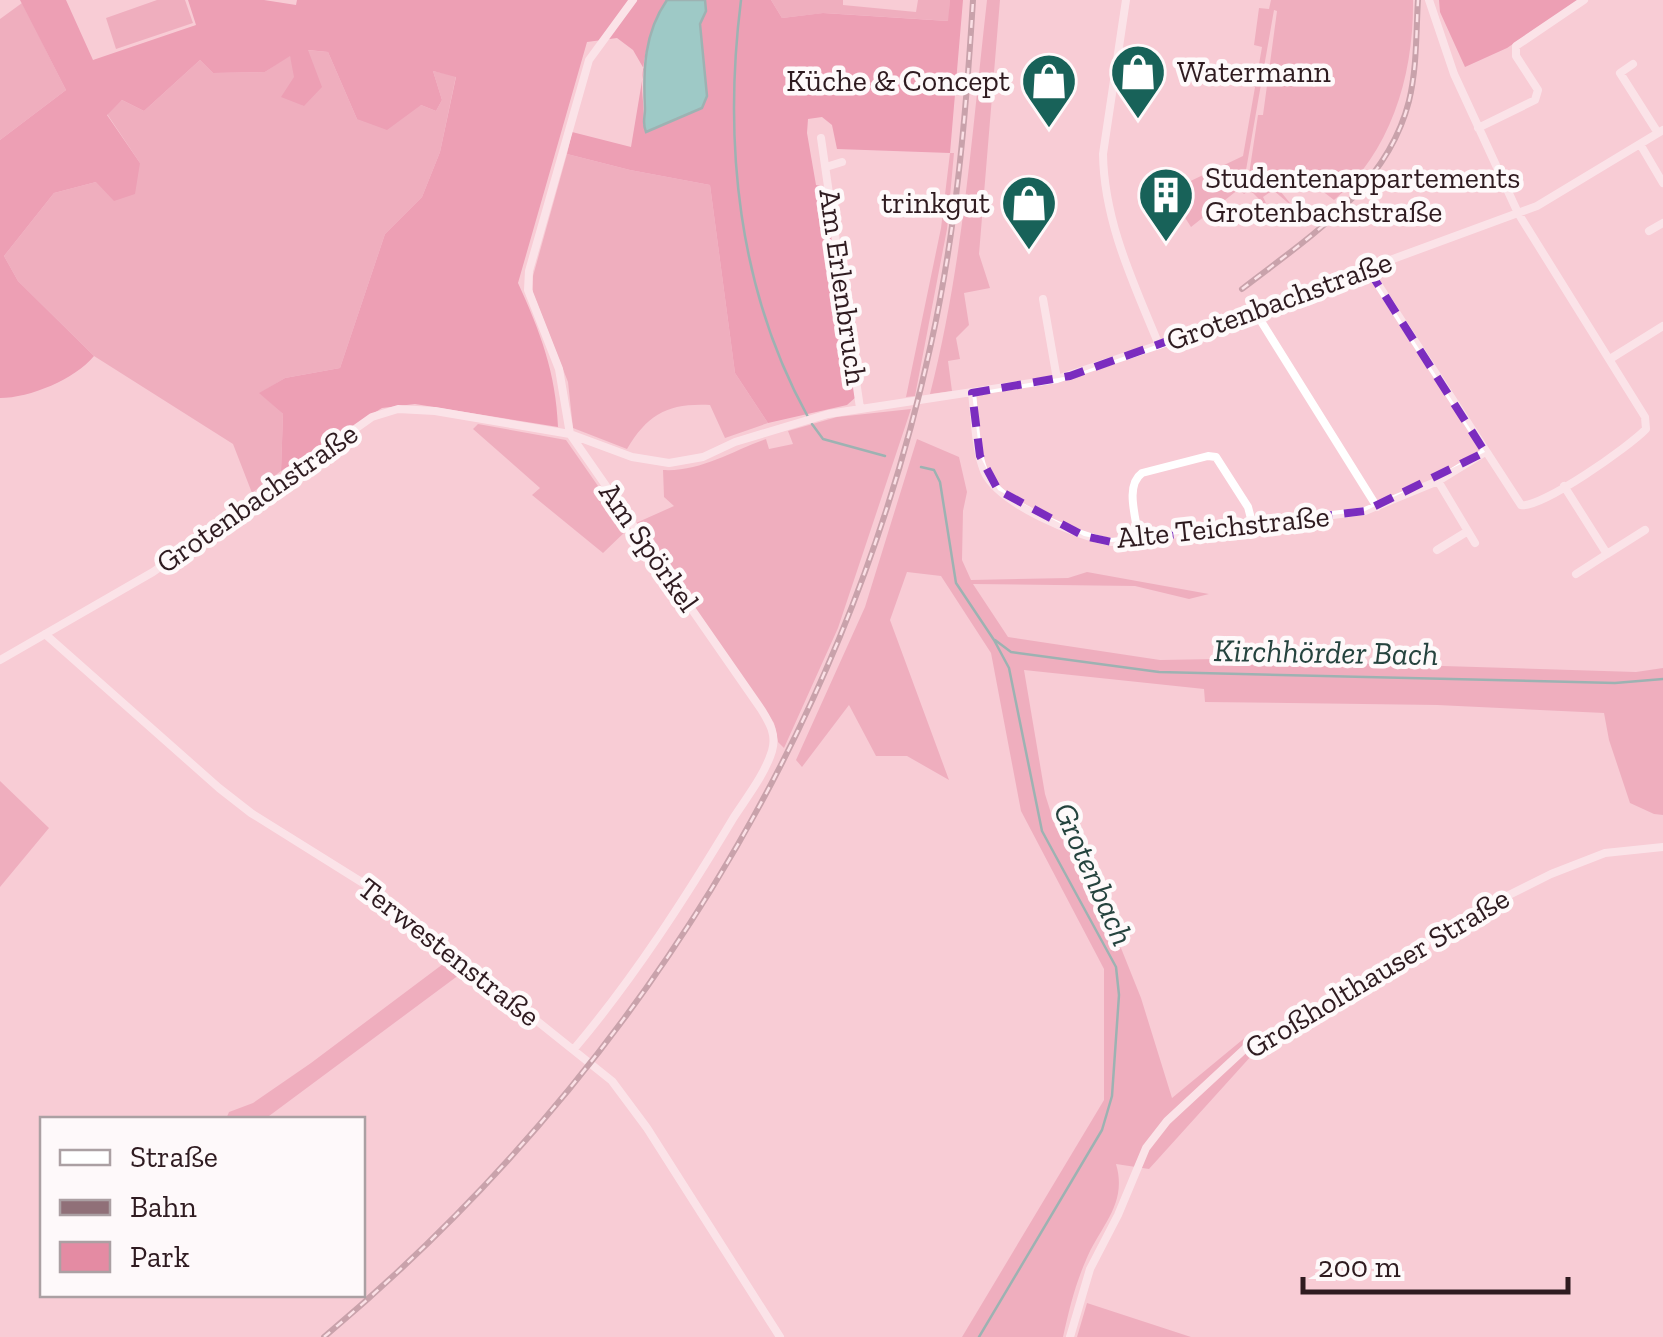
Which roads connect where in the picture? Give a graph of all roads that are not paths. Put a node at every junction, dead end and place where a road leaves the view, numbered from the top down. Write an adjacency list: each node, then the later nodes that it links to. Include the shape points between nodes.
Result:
1 (633, 0): 25 (street, Am Spörkel, via 588,60 528,271 528,290 559,369)
2 (1126, 0): 20 (street, via 1103,154 1106,198)
3 (1429, 0): 6 (street)
4 (1584, 0): 6 (street, via 1516,46 1538,90 1535,100)
5 (1633, 64): 7 (street, Grotenbachstraße, via 1620,72)
6 (1478, 128): 13 (street)
7 (1660, 132): 9 (street, Grotenbachstraße)
8 (821, 138): 11 (street, Am Erlenbruch)
9 (1640, 144): 12 (street); 13 (street, Grotenbachstraße)
10 (842, 162): 11 (street, Am Erlenbruch)
11 (826, 166): 24 (street, Am Erlenbruch)
12 (1663, 183)
13 (1518, 213): 16 (street, Grotenbachstraße); 21 (street)
14 (1663, 223): 15 (street)
15 (1649, 232)
16 (1368, 269): 18 (street, Grotenbachstraße); 26 (street)
17 (1042, 298): 22 (street)
18 (1254, 310): 20 (street, Grotenbachstraße); 29 (street)
19 (1663, 326): 21 (street)
20 (1159, 345): 22 (street, Grotenbachstraße)
21 (1610, 359): 28 (street, via 1647,425)
22 (1057, 379): 23 (street, Grotenbachstraße)
23 (972, 392): 24 (street, Grotenbachstraße); 33 (street, Alte Teichstraße, via 982,466 998,490 1084,536)
24 (860, 408): 25 (street, Grotenbachstraße, via 670,463)
25 (570, 434): 38 (street, Grotenbachstraße, via 435,411 384,412 152,572); 41 (street, Am Spörkel, via 772,726 774,742 713,851)
26 (1485, 452): 27 (street, Alte Teichstraße); 28 (street, via 1524,506)
27 (1438, 481): 29 (street, Alte Teichstraße); 32 (street)
28 (1564, 486): 36 (street)
29 (1377, 507): 30 (street, Alte Teichstraße)
30 (1254, 526): 33 (street, Alte Teichstraße); 33 (street, via 1220,462 1208,456 1135,478)
31 (1646, 530): 36 (street)
32 (1468, 531): 34 (street); 35 (street)
33 (1140, 540)
34 (1475, 543)
35 (1437, 550)
36 (1607, 554): 37 (street)
37 (1576, 574)
38 (45, 634): 39 (street, Grotenbachstraße); 41 (street, Terwestenstraße, via 241,805 371,888)
39 (0, 660)
40 (1663, 847): 43 (street, Großholthauser Straße, via 1604,853 1550,874 1249,1045 1146,1148 1090,1269)
41 (574, 1050): 42 (street, Terwestenstraße, via 612,1081 647,1128)
42 (780, 1337)
43 (1070, 1337)

